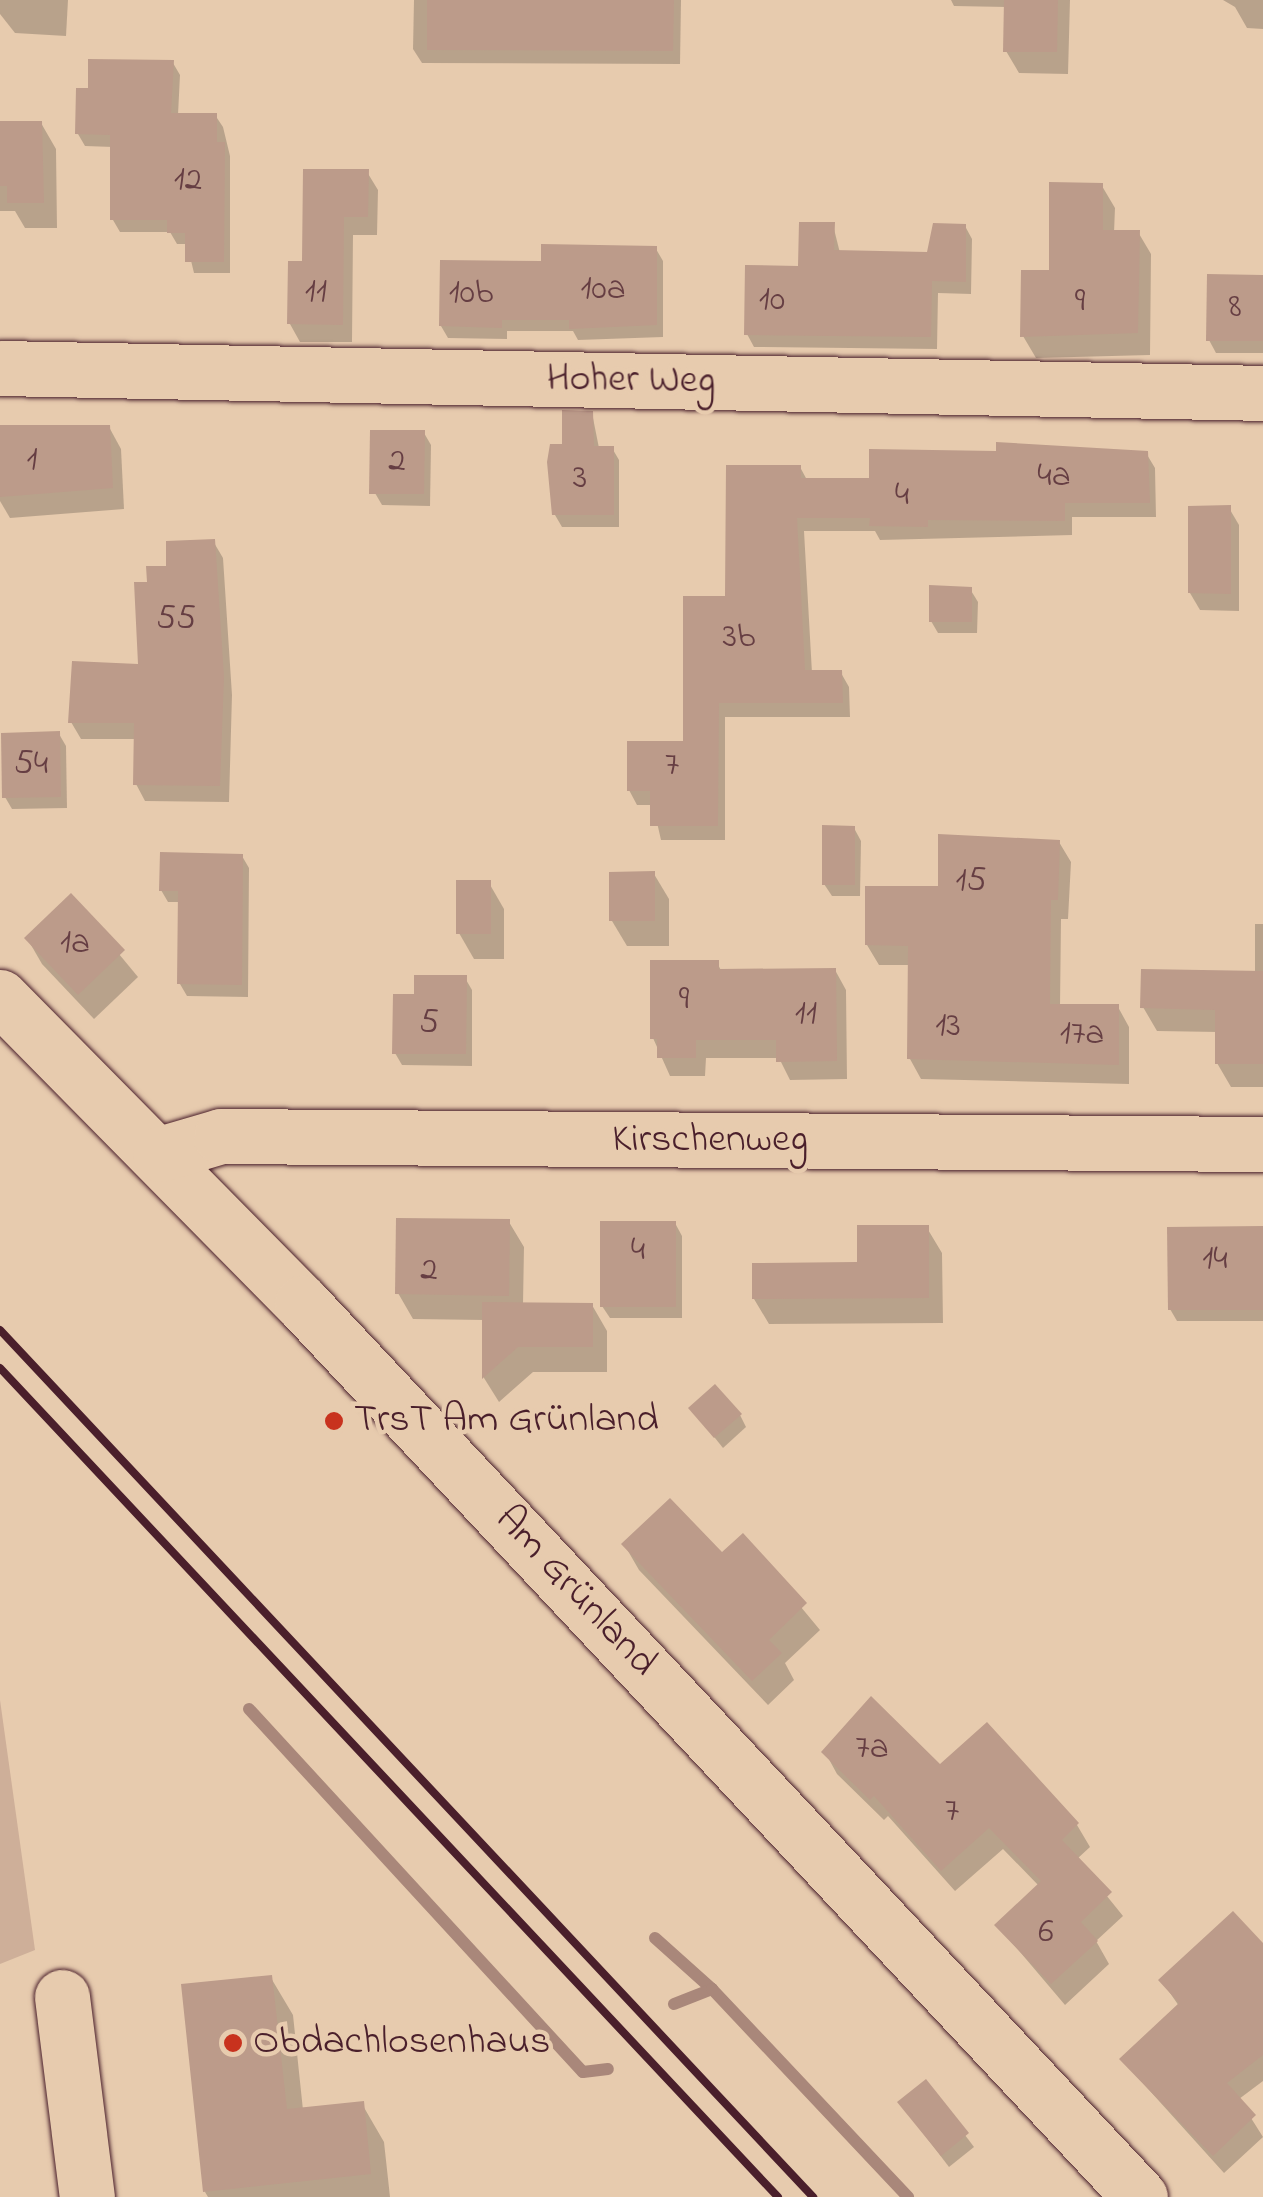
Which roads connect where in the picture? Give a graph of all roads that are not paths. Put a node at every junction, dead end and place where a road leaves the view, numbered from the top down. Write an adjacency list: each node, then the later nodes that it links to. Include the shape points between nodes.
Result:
1 (0, 368): 2 (street, Hoher Weg)
2 (1263, 393)
3 (0, 997): 5 (street, Am Grünland)
4 (1263, 1144): 5 (street, Kirschenweg, via 221,1136)
5 (160, 1154): 8 (street, Am Grünland)
6 (62, 1997): 7 (street)
7 (87, 2197)
8 (1140, 2197)

